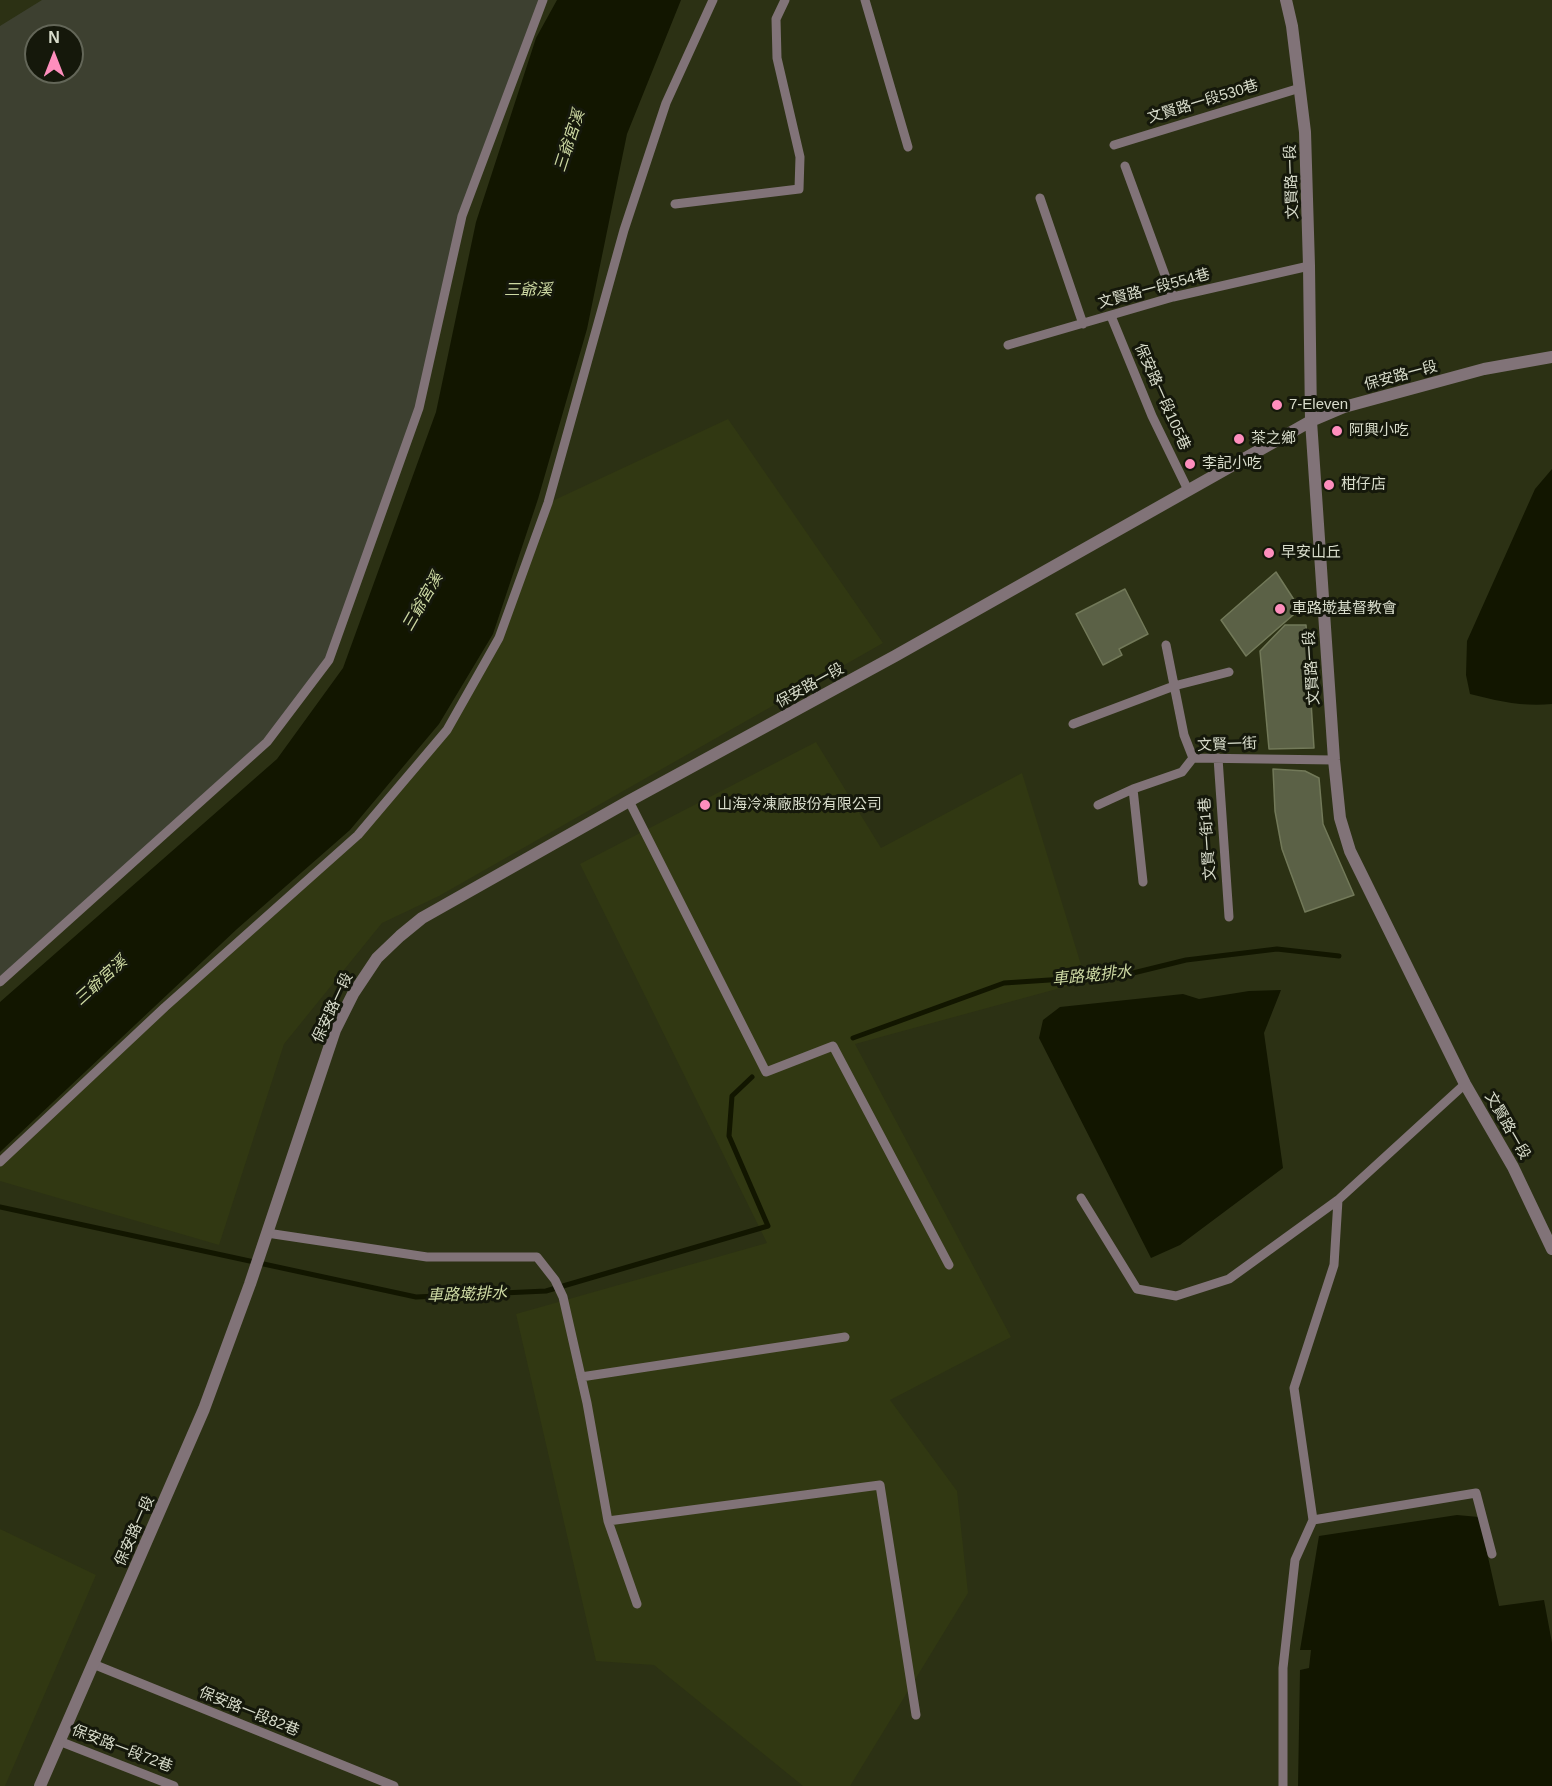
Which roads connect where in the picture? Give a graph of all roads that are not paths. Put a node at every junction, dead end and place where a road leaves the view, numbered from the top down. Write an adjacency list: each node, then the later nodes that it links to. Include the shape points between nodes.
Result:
1 (543, 0): 32 (lane, via 462,216 419,408 329,660 267,742)
2 (713, 0): 34 (lane, via 666,103 624,230 548,503 499,638 447,730 358,835 165,1007)
3 (785, 0): 11 (lane, via 776,19 777,58 800,157 799,189)
4 (865, 0): 8 (lane)
5 (1286, 0): 6 (street, 文賢路一段)
6 (1300, 88): 7 (lane, 文賢路一段530巷); 12 (street, 文賢路一段)
7 (1114, 144)
8 (908, 147)
9 (1125, 166): 13 (lane)
10 (1040, 198): 15 (lane)
11 (675, 204)
12 (1310, 266): 13 (lane, 文賢路一段554巷); 18 (street, 文賢路一段)
13 (1173, 297): 14 (lane, 文賢路一段554巷)
14 (1111, 316): 15 (lane, 文賢路一段554巷); 19 (lane, 保安路一段105巷)
15 (1083, 324): 16 (lane, 文賢路一段554巷)
16 (1008, 345)
17 (1552, 357): 18 (street, 保安路一段, via 1473,372 1344,407)
18 (1311, 421): 19 (street, 保安路一段); 26 (street, 文賢路一段)
19 (1188, 490): 28 (street, 保安路一段)
20 (1166, 645): 22 (lane)
21 (1229, 672): 22 (lane)
22 (1174, 687): 23 (lane); 24 (lane)
23 (1073, 724)
24 (1193, 758): 25 (lane, 文賢一街); 27 (lane, 文賢一街, via 1182,772)
25 (1218, 758): 26 (lane, 文賢一街); 31 (lane, 文賢一街1巷)
26 (1334, 760): 33 (street, 文賢路一段, via 1340,818 1350,851)
27 (1133, 789): 29 (lane, 文賢一街); 30 (lane)
28 (629, 801): 37 (street, 保安路一段, via 422,918 377,958 335,1030); 39 (lane, via 766,1072 833,1046)
29 (1098, 805)
30 (1143, 882)
31 (1229, 917)
32 (0, 982)
33 (1465, 1084): 36 (lane); 38 (street, 文賢路一段, via 1514,1167)
34 (0, 1162)
35 (1081, 1197): 36 (lane, via 1137,1289 1176,1296 1229,1279)
36 (1338, 1200): 42 (lane, via 1334,1265 1294,1388)
37 (266, 1237): 41 (lane, via 427,1257 537,1257 555,1280 562,1297); 46 (street, 保安路一段, via 204,1409)
38 (1552, 1249)
39 (949, 1265)
40 (845, 1337): 41 (lane)
41 (581, 1377): 43 (lane)
42 (1313, 1520): 44 (lane, via 1476,1493); 54 (lane, via 1295,1560 1283,1668)
43 (608, 1521): 45 (lane); 47 (lane, via 880,1485)
44 (1492, 1554)
45 (637, 1604)
46 (93, 1664): 48 (street, 保安路一段); 49 (lane, 保安路一段82巷)
47 (916, 1715)
48 (59, 1741): 50 (street, 保安路一段); 51 (lane, 保安路一段72巷)
49 (369, 1776): 52 (lane); 53 (lane, 保安路一段82巷)
50 (40, 1786)
51 (174, 1786)
52 (365, 1786)
53 (394, 1786)
54 (1283, 1786)

